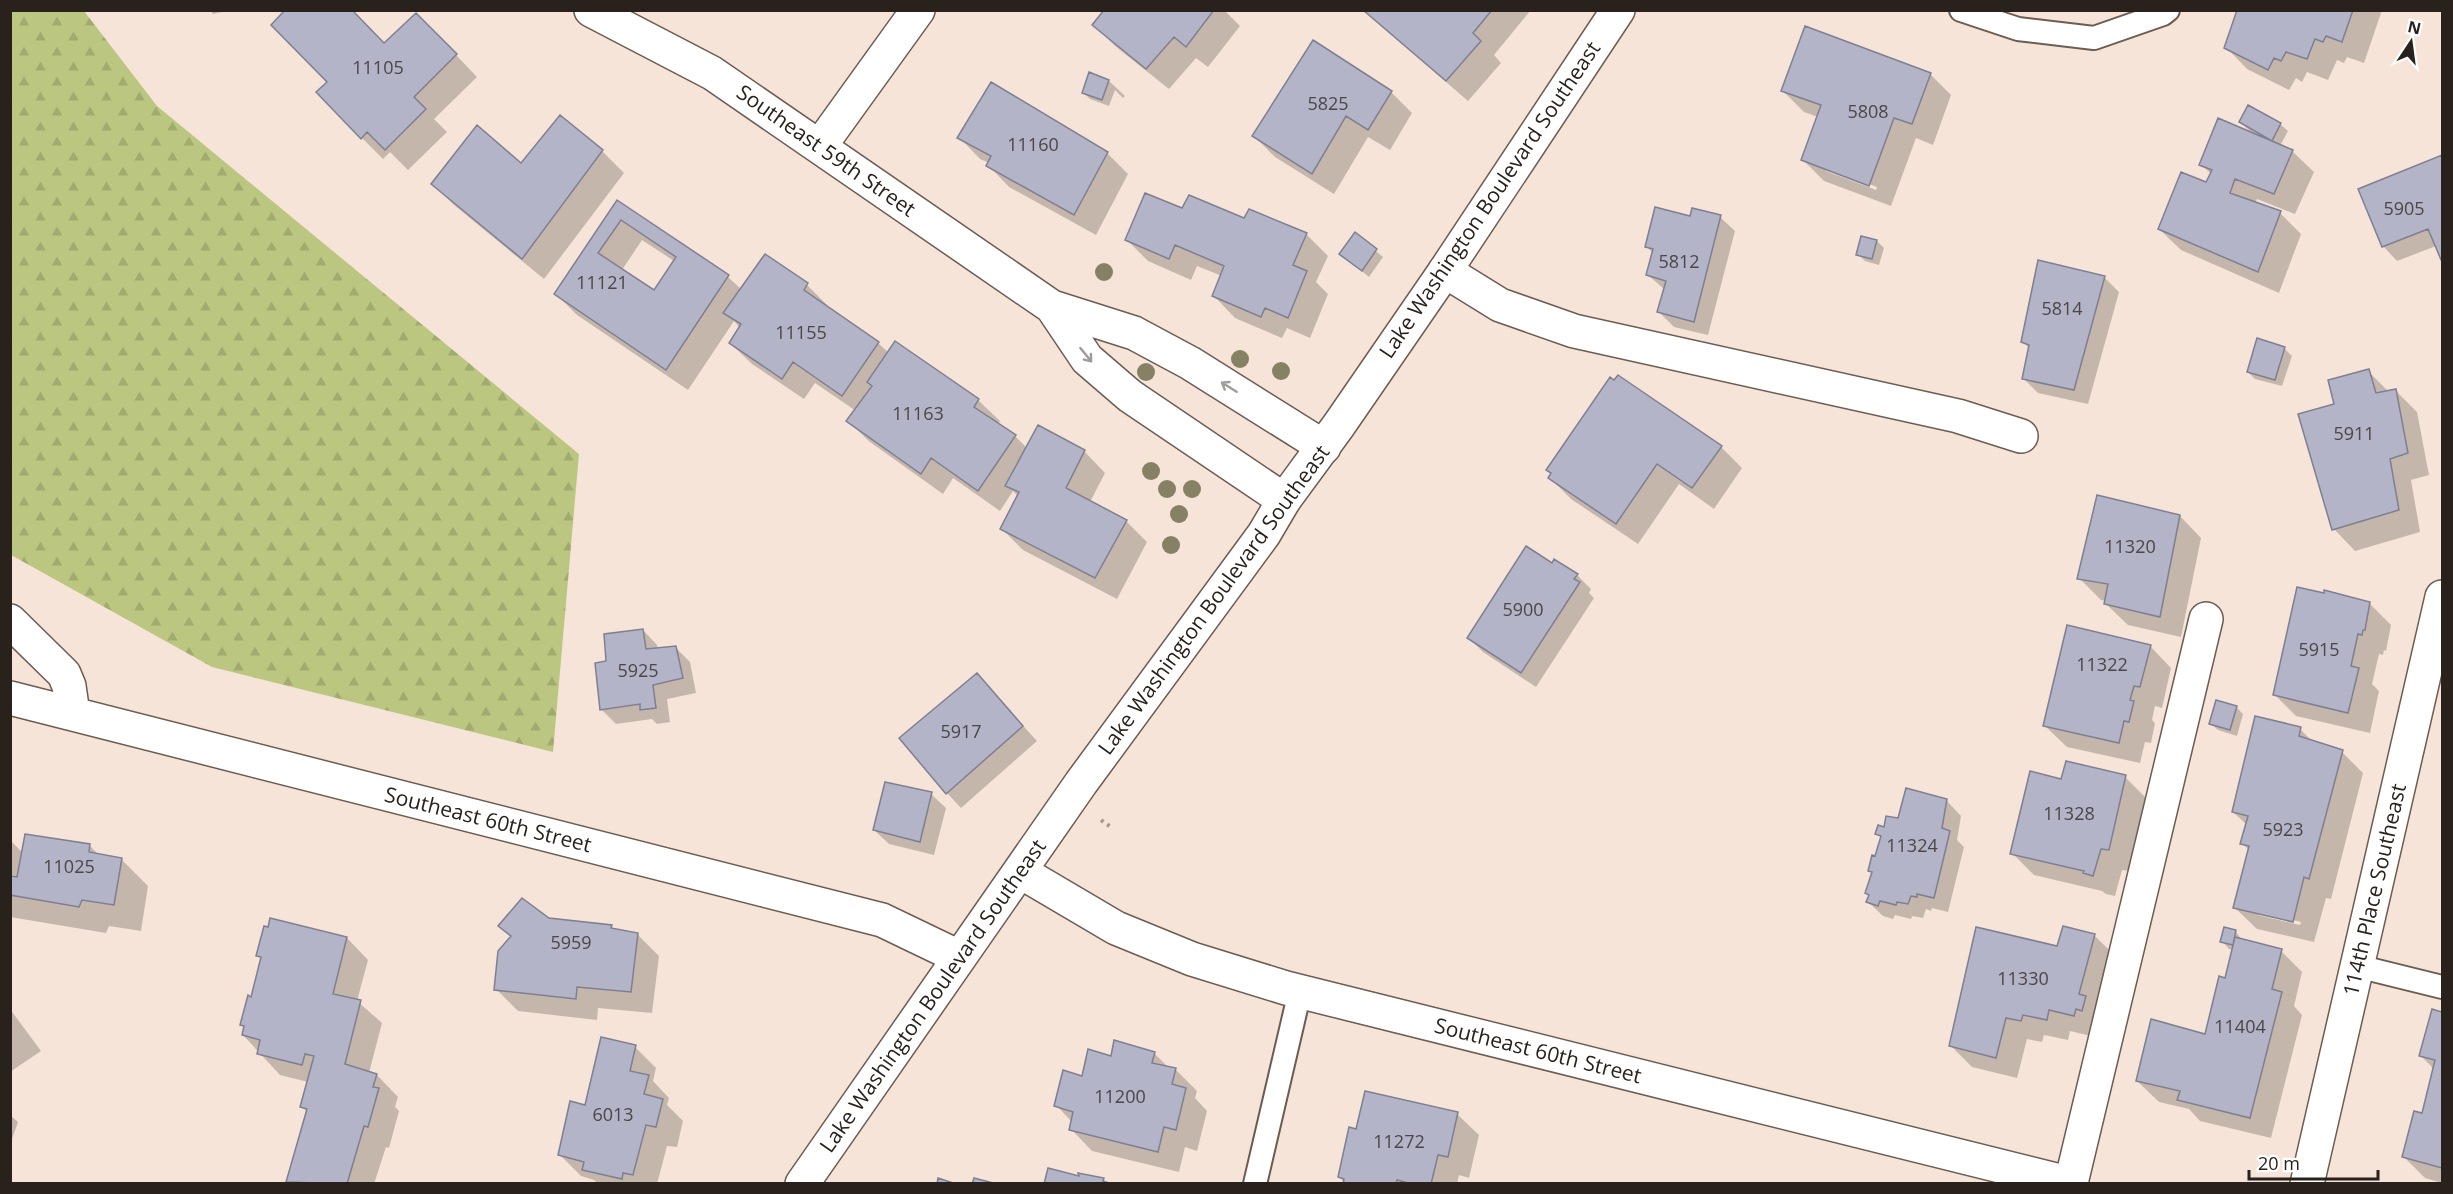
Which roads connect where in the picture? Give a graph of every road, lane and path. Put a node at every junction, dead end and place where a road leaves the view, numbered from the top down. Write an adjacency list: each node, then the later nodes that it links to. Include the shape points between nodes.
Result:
1 (591, 10): 6 (street, Southeast 59th Street, via 712,73)
2 (918, 10): 6 (street)
3 (1618, 10): 7 (street, Lake Washington Boulevard Southeast)
4 (1961, 10): 5 (lane, via 2018,29 2094,38)
5 (2168, 10)
6 (820, 146): 8 (street, Southeast 59th Street)
7 (1445, 271): 9 (street, via 1500,306 1574,331 1958,416); 10 (street, Lake Washington Boulevard Southeast)
8 (1052, 308): 10 (street, Southeast 59th Street, one-way to 8, via 1190,363 1134,333); 11 (street, Southeast 59th Street, one-way to 11, via 1087,359 1130,396)
9 (2021, 435)
10 (1324, 447): 11 (street, Lake Washington Boulevard Southeast)
11 (1284, 500): 19 (street, Lake Washington Boulevard Southeast, via 1264,534)
12 (2442, 597): 21 (street, 114th Place Southeast)
13 (2206, 619): 24 (street)
14 (10, 621): 16 (street, via 64,674)
15 (10, 698): 16 (street, Southeast 60th Street)
16 (73, 714): 20 (street, Southeast 60th Street, via 882,920)
17 (1098, 817): 18 (path)
18 (1112, 828)
19 (1021, 872): 20 (street, Lake Washington Boulevard Southeast); 23 (street, Southeast 60th Street, via 1116,928 1192,959)
20 (959, 957): 25 (street, Lake Washington Boulevard Southeast)
21 (2357, 966): 22 (lane); 27 (street, 114th Place Southeast)
22 (2442, 987)
23 (1300, 991): 24 (street, Southeast 60th Street); 26 (lane)
24 (2071, 1183)
25 (801, 1184)
26 (1255, 1184)
27 (2307, 1184)

